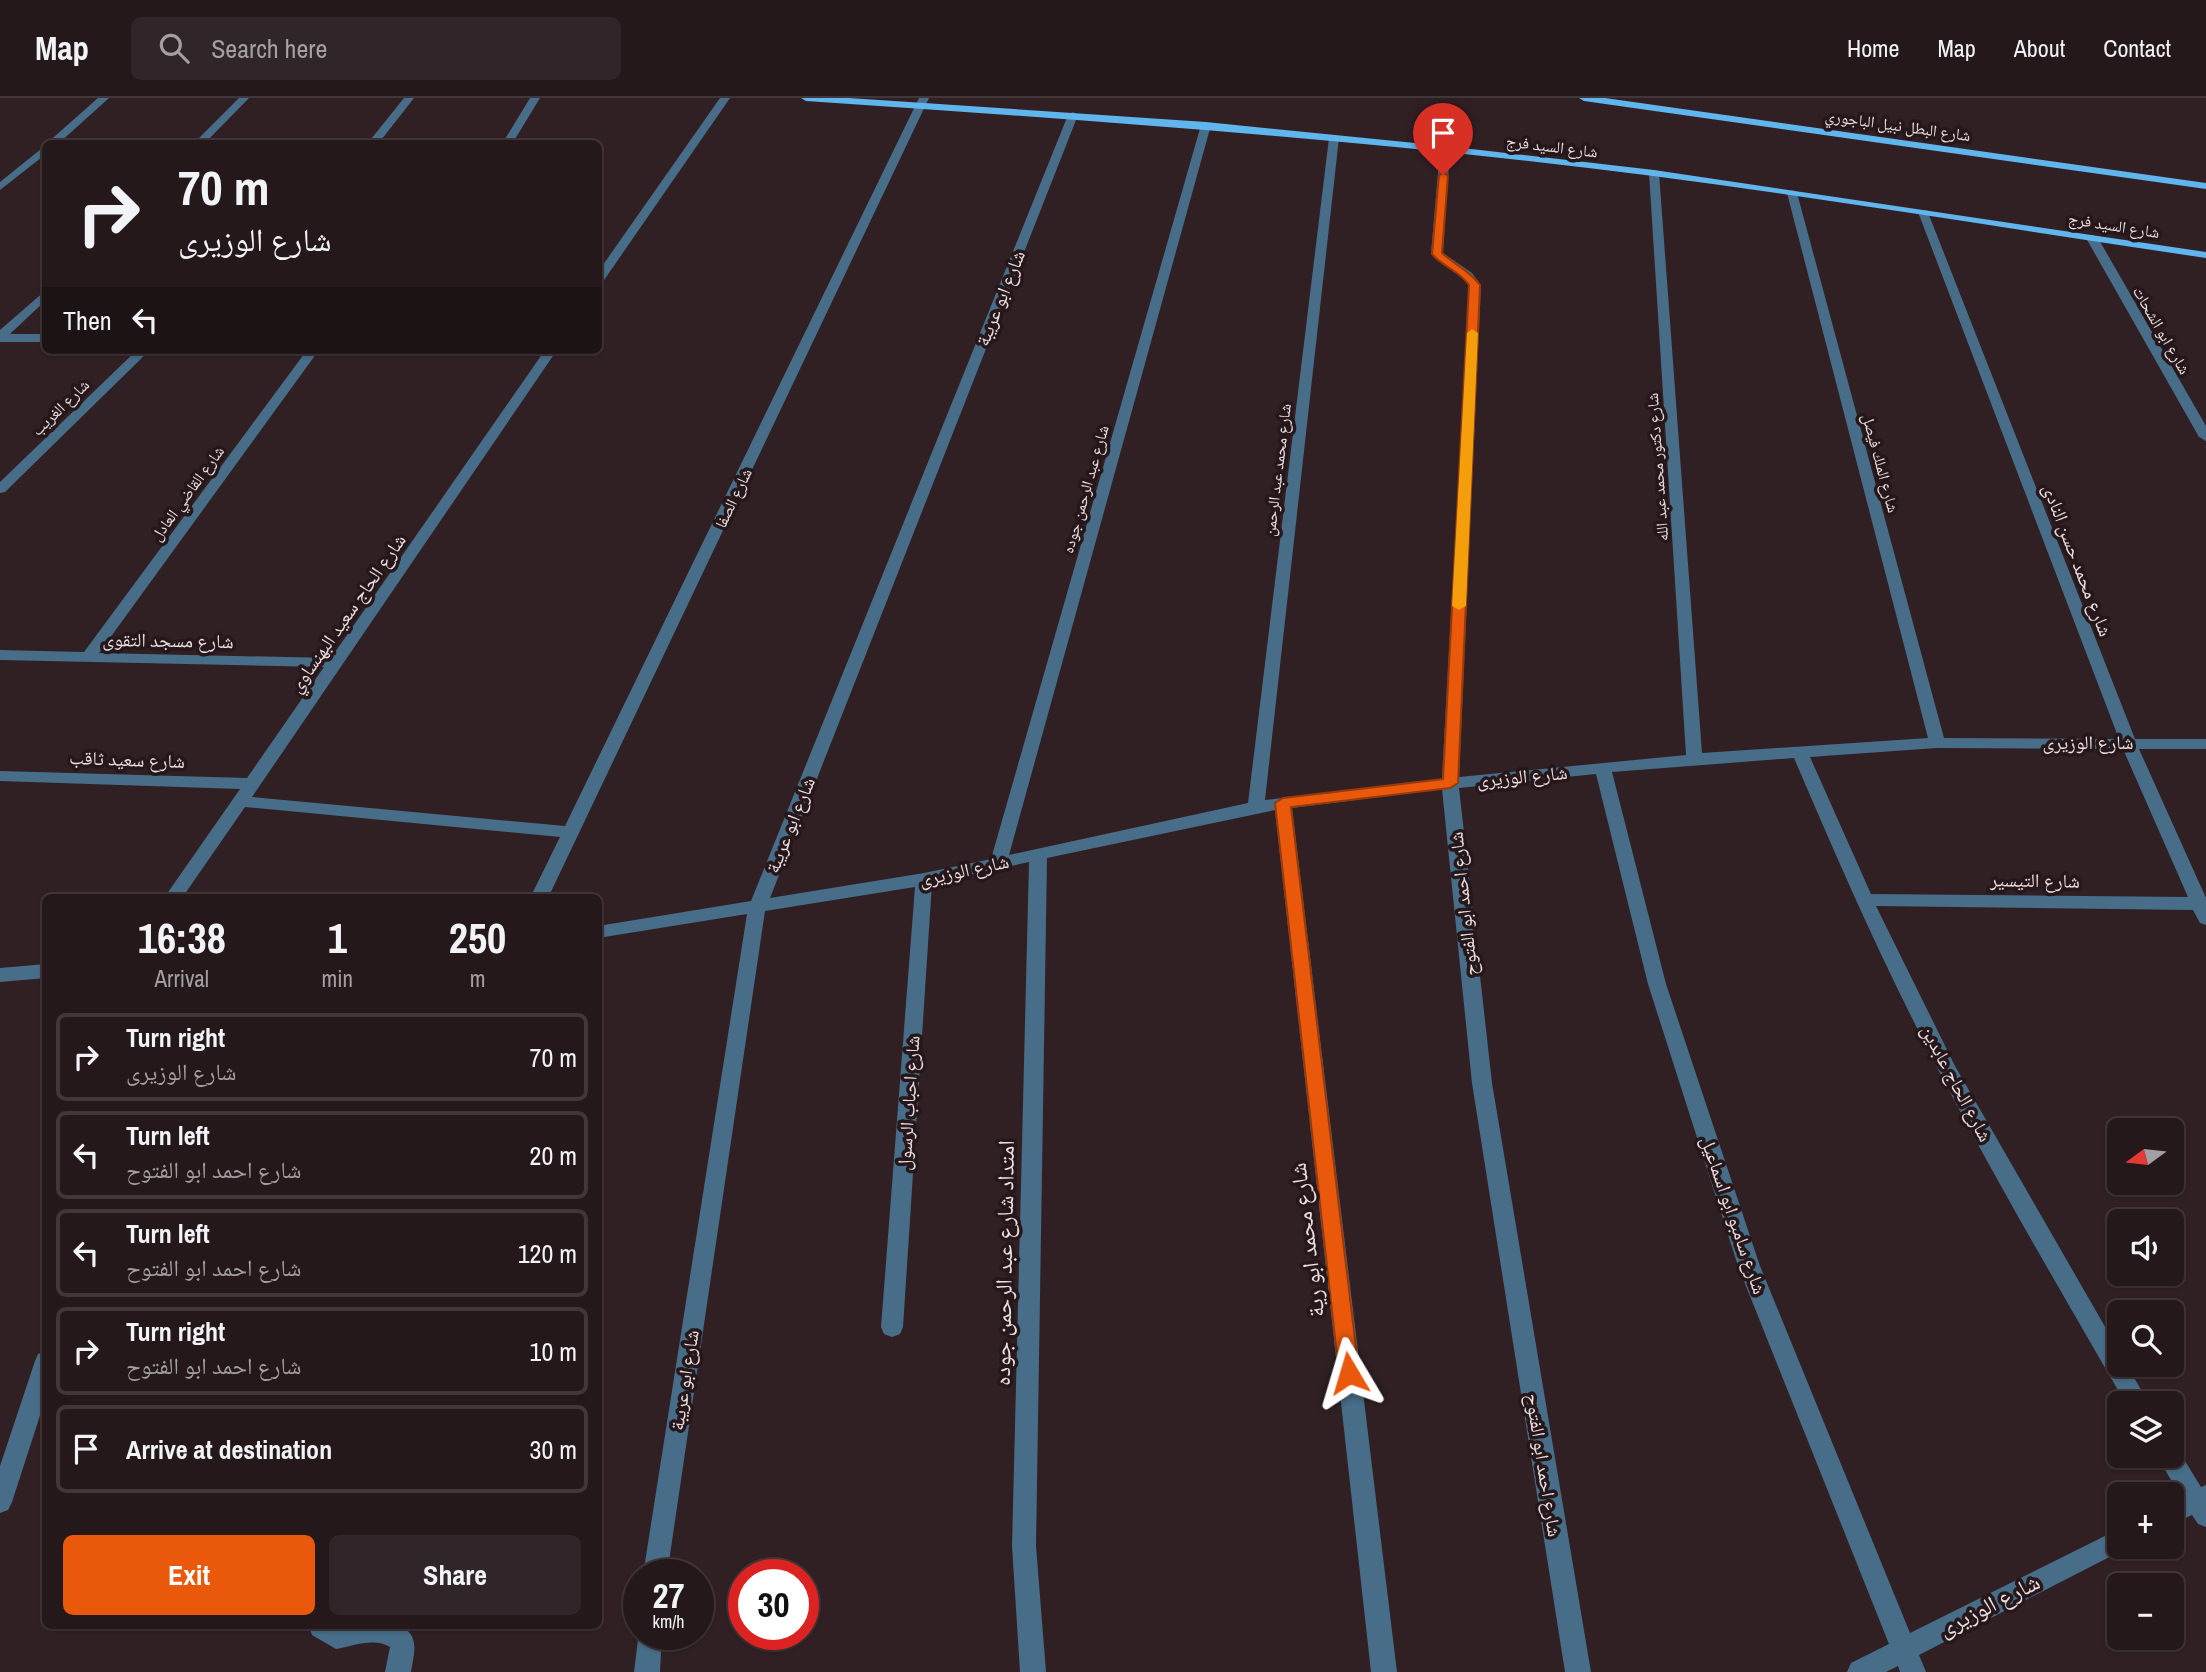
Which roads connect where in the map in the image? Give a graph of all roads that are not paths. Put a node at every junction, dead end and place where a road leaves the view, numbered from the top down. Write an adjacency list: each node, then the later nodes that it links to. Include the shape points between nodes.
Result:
1 (104, 98): 13 (street)
2 (244, 98): 14 (street)
3 (409, 98): 15 (street)
4 (535, 98): 16 (street)
5 (724, 98): 26 (street)
6 (806, 98): 9 (main road, شارع السيد فرج)
7 (1584, 98): 8 (main road, شارع البطل نبيل الباجوري)
8 (1621, 100): 20 (main road, شارع البطل نبيل الباجوري)
9 (923, 102): 10 (main road, شارع السيد فرج); 50 (street, شارع الصفا)
10 (1073, 115): 11 (main road, شارع السيد فرج); 57 (street, شارع ابو عريبة)
11 (1206, 125): 12 (main road, شارع السيد فرج); 52 (street, شارع عبد الرحمن جوده)
12 (1334, 138): 17 (main road, شارع السيد فرج); 49 (street, شارع محمد عبد الرحمن)
13 (56, 140)
14 (202, 140)
15 (375, 140)
16 (509, 140)
17 (1446, 149): 19 (main road, شارع السيد فرج); 45 (street, شارع احمد ابو الفتوح, via 1437,254 1475,285)
18 (42, 151): 21 (street)
19 (1654, 173): 22 (main road, شارع السيد فرج); 42 (street, شارع دكتور محمد عبد الله)
20 (2206, 186)
21 (0, 187)
22 (1792, 193): 23 (main road, شارع السيد فرج); 39 (street, شارع الملك فيصل)
23 (1923, 212): 24 (main road, شارع السيد فرج); 38 (street, شارع محمد حسن النادى)
24 (2092, 238): 25 (main road, شارع السيد فرج); 33 (street, شارع ابو الشحات)
25 (2206, 255)
26 (602, 275)
27 (42, 297): 28 (street)
28 (0, 337): 29 (street)
29 (42, 338)
30 (140, 354): 34 (street, شارع الغريب)
31 (310, 354): 36 (street, شارع القاضي العادل)
32 (548, 354): 37 (street, شارع الحاج سعيد البهنساوي)
33 (2206, 438)
34 (0, 489)
35 (0, 655): 36 (street, شارع مسجد التقوى)
36 (88, 657): 37 (street, شارع مسجد التقوى)
37 (336, 663): 46 (street, شارع الحاج سعيد البهنساوي)
38 (2127, 742): 39 (street, شارع الوزيرى); 40 (street, شارع الوزيرى); 58 (street, شارع محمد حسن النادى)
39 (1937, 743): 41 (street, شارع الوزيرى)
40 (2206, 744)
41 (1799, 751): 42 (street, شارع الوزيرى); 56 (street, شارع الحاج عابدين)
42 (1694, 759): 43 (street, شارع الوزيرى)
43 (1603, 768): 45 (street, شارع الوزيرى); 73 (street, شارع سامبو ابو اسماعيل, via 1657,984 1749,1266)
44 (0, 776): 46 (street, شارع سعيد ثاقب)
45 (1450, 783): 48 (street, شارع الوزيرى); 78 (street, شارع احمد ابو الفتوح, via 1482,1083)
46 (253, 785): 47 (street, شارع الحاج سعيد البهنساوي)
47 (240, 801): 50 (street); 54 (street, شارع الحاج سعيد البهنساوي)
48 (1283, 803): 49 (street, شارع الوزيرى); 77 (street, شارع محمد ابو رية)
49 (1256, 807): 51 (street, شارع الوزيرى)
50 (573, 832): 55 (street, شارع الصفا)
51 (1038, 855): 52 (street, شارع الوزيرى); 76 (street, امتداد شارع عبد الرحمن جوده, via 1024,1546)
52 (998, 863): 53 (street, شارع الوزيرى)
53 (924, 879): 57 (street, شارع الوزيرى); 62 (street, شارع احباب الرسول)
54 (176, 894)
55 (541, 894)
56 (1864, 900): 58 (street, شارع التيسير); 64 (street, شارع الحاج عابدين, via 1946,1066)
57 (757, 908): 59 (street, شارع الوزيرى); 70 (street, شارع ابو عريبة)
58 (2204, 909)
59 (602, 931)
60 (42, 971): 61 (street)
61 (0, 975)
62 (892, 1327)
63 (42, 1373): 66 (street)
64 (2130, 1391)
65 (2178, 1468): 67 (street)
66 (0, 1502)
67 (2203, 1504): 68 (street)
68 (2184, 1510)
69 (2107, 1546): 73 (street, شارع الوزيرى)
70 (657, 1559)
71 (325, 1629): 74 (street, via 336,1637 383,1630 396,1633 403,1643)
72 (649, 1650): 75 (street)
73 (1907, 1661): 79 (street, شارع الوزيرى)
74 (398, 1672)
75 (647, 1672)
76 (1033, 1672)
77 (1384, 1672)
78 (1578, 1672)
79 (1860, 1672)

